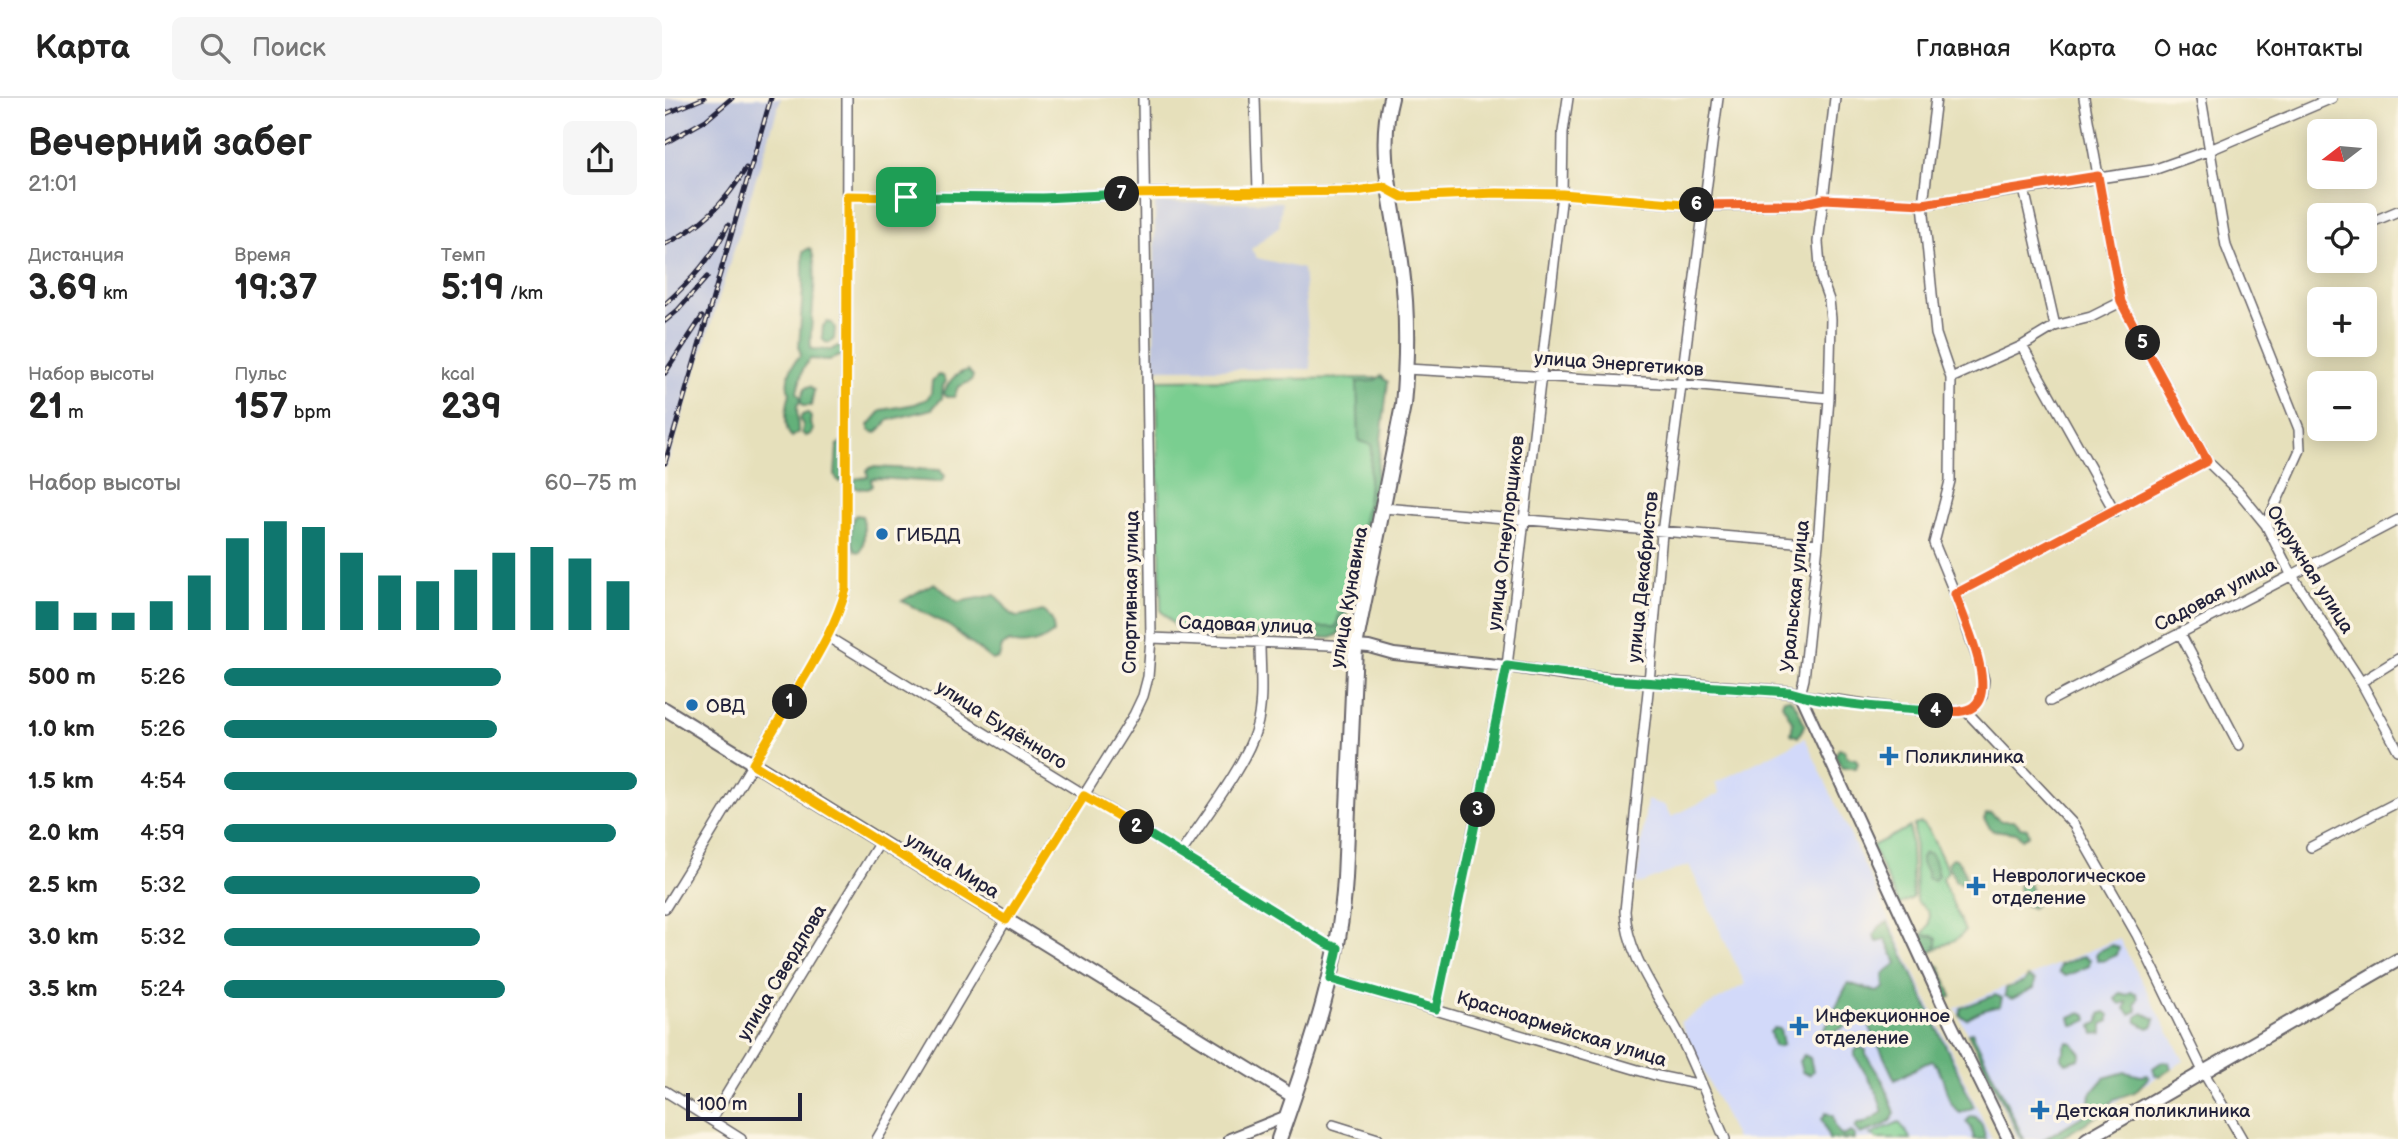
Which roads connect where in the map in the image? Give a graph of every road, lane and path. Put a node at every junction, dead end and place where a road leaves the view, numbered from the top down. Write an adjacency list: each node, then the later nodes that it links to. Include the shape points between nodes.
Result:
1 (847, 98): 19 (street)
2 (1143, 98): 17 (street, Спортивная улица)
3 (1255, 98): 16 (street)
4 (1391, 98): 15 (main road, улица Кунавина, via 1385,132)
5 (1568, 98): 18 (street, улица Огнеупорщиков)
6 (1718, 98): 22 (street, улица Декабристов)
7 (1836, 98): 20 (street, Уральская улица)
8 (1936, 98): 21 (street)
9 (2084, 98): 13 (street, Окружная улица)
10 (2201, 98): 12 (street)
11 (2332, 98): 12 (street)
12 (2210, 150): 13 (street, via 2153,170); 38 (street, via 2226,246 2301,440)
13 (2098, 176): 14 (street); 25 (street, Окружная улица)
14 (2024, 188): 21 (street); 26 (street)
15 (1391, 190): 16 (street); 18 (street, via 1402,197); 28 (main road, улица Кунавина, via 1407,318)
16 (1258, 191): 17 (street)
17 (1145, 193): 19 (street, via 1043,198); 45 (street, Спортивная улица)
18 (1562, 194): 22 (street); 29 (street, улица Огнеупорщиков)
19 (847, 196): 44 (street, via 846,589)
20 (1824, 199): 21 (street); 22 (street, via 1801,204); 32 (street, Уральская улица, via 1818,242 1831,319)
21 (1923, 204): 30 (street, via 1936,334)
22 (1703, 206): 31 (street, улица Декабристов)
23 (2398, 211): 24 (street)
24 (2377, 220)
25 (2121, 302): 26 (street, via 2091,317); 33 (street, Окружная улица)
26 (2055, 326): 27 (street)
27 (2022, 346): 30 (street); 35 (street)
28 (1406, 369): 29 (street, улица Энергетиков); 34 (main road, улица Кунавина)
29 (1542, 375): 31 (street, улица Энергетиков); 37 (street, улица Огнеупорщиков)
30 (1951, 378): 42 (street, via 1949,481 1934,543)
31 (1680, 384): 32 (street, улица Энергетиков); 39 (street, улица Декабристов)
32 (1829, 398): 40 (street, Уральская улица)
33 (2207, 461): 35 (street); 38 (street, Окружная улица)
34 (1384, 508): 37 (street); 47 (main road, улица Кунавина)
35 (2115, 512): 42 (street)
36 (2398, 520): 41 (street, Садовая улица)
37 (1523, 521): 39 (street); 49 (street, улица Огнеупорщиков)
38 (2266, 525): 41 (street, Окружная улица)
39 (1662, 533): 40 (street); 50 (street, улица Декабристов)
40 (1818, 544): 52 (street, Уральская улица)
41 (2291, 574): 43 (street, Садовая улица); 51 (street, Окружная улица)
42 (1955, 594): 55 (street, via 1984,680 1982,696)
43 (2180, 633): 53 (street, Садовая улица); 56 (street)
44 (828, 637): 58 (street); 59 (street, улица Будённого)
45 (1151, 638): 46 (street, Садовая улица); 59 (street, Спортивная улица, via 1143,696 1135,715)
46 (1260, 643): 47 (street, Садовая улица); 63 (street, via 1257,727 1247,752)
47 (1355, 646): 49 (street, Садовая улица); 66 (main road, улица Кунавина)
48 (2398, 659): 51 (street)
49 (1507, 666): 50 (street, Садовая улица); 69 (street, улица Огнеупорщиков)
50 (1649, 682): 52 (street, Садовая улица); 71 (street, улица Декабристов, via 1626,930)
51 (2361, 682): 57 (street, Окружная улица)
52 (1800, 695): 55 (street, Садовая улица, via 1909,710); 83 (street, Уральская улица)
53 (2050, 701)
54 (665, 709): 58 (main road, улица Мира)
55 (1966, 710): 70 (street, via 2074,825 2137,935)
56 (2239, 745)
57 (2398, 750)
58 (753, 764): 61 (main road, улица Мира); 64 (street)
59 (1084, 796): 63 (street, улица Будённого); 65 (street, Спортивная улица)
60 (2398, 802): 62 (street)
61 (880, 842): 65 (main road, улица Мира); 75 (street, улица Свердлова)
62 (2311, 847)
63 (1181, 853): 66 (street, улица Будённого)
64 (665, 908)
65 (1006, 920): 73 (main road, улица Мира); 78 (street, Спортивная улица)
66 (1338, 948): 68 (main road, улица Кунавина)
67 (2398, 960): 70 (main road)
68 (1331, 979): 69 (street, Красноармейская улица); 73 (main road, улица Кунавина)
69 (1436, 1009): 71 (street, Красноармейская улица)
70 (2204, 1073): 84 (main road); 85 (street)
71 (1702, 1085): 82 (street, улица Декабристов)
72 (665, 1091): 75 (street)
73 (1294, 1097): 74 (main road, улица Кунавина)
74 (1287, 1116): 79 (street); 80 (main road, улица Кунавина)
75 (711, 1120): 77 (street)
76 (1333, 1125): 81 (street)
77 (741, 1139)
78 (877, 1139)
79 (1230, 1139)
80 (1279, 1139)
81 (1378, 1139)
82 (1725, 1139)
83 (2008, 1139)
84 (2087, 1139)
85 (2242, 1139)

